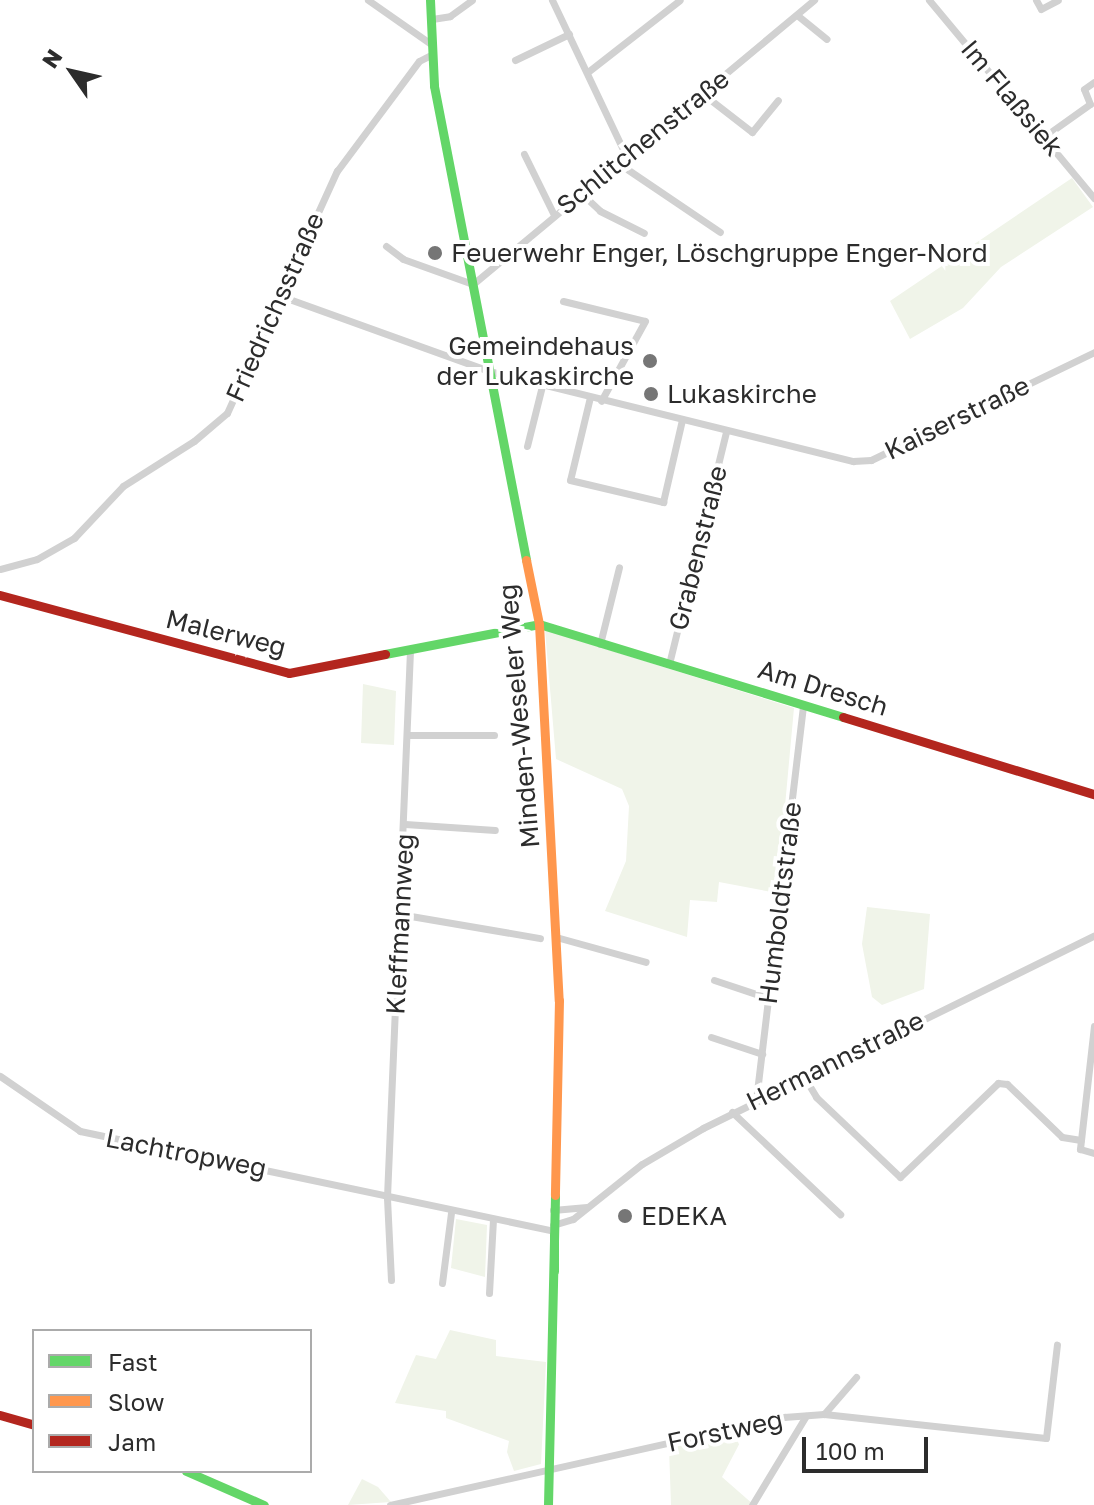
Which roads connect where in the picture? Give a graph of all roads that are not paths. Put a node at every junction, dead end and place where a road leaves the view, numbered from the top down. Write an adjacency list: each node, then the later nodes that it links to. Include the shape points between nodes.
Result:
1 (368, 0): 14 (street)
2 (433, 0): 11 (street, Minden-Weseler Weg)
3 (472, 0): 11 (street, via 450,16)
4 (552, 0): 12 (street)
5 (680, 0): 16 (street)
6 (814, 0): 10 (street, Schlitchenstraße)
7 (929, 0): 21 (street, Im Flaßsiek)
8 (1036, 0): 9 (street, via 1041,9)
9 (1058, 0)
10 (797, 15): 13 (street); 18 (street, Schlitchenstraße)
11 (432, 16): 14 (street, Minden-Weseler Weg)
12 (569, 34): 15 (street); 16 (street)
13 (827, 39)
14 (431, 49): 31 (street, Minden-Weseler Weg); 32 (street, Friedrichsstraße, via 337,171)
15 (515, 60)
16 (589, 71): 23 (street)
17 (1094, 82): 20 (street, via 1084,89)
18 (703, 94): 19 (street, via 752,132); 23 (street, Schlitchenstraße)
19 (778, 100)
20 (1092, 106): 21 (street)
21 (1045, 136): 26 (street, Im Flaßsiek)
22 (524, 154): 27 (street)
23 (626, 156): 24 (street, Schlitchenstraße)
24 (618, 163): 25 (street, Schlitchenstraße); 28 (street)
25 (581, 193): 27 (street, Schlitchenstraße); 29 (street, via 600,211)
26 (1094, 198)
27 (554, 215): 31 (street, Schlitchenstraße)
28 (720, 232)
29 (644, 233)
30 (386, 246): 31 (street, via 403,259)
31 (473, 284): 35 (street, Minden-Weseler Weg)
32 (278, 295): 35 (street, Kaiserstraße); 43 (street, Friedrichsstraße, via 237,396 216,424 137,474 74,538 37,559)
33 (563, 301): 38 (street, via 645,321)
34 (1094, 352): 40 (street, Kaiserstraße, via 864,462)
35 (489, 371): 36 (street, Kaiserstraße); 45 (street, Minden-Weseler Weg)
36 (542, 386): 37 (street, Kaiserstraße); 41 (street)
37 (590, 397): 38 (street, Kaiserstraße); 39 (street, via 570,480 663,502)
38 (601, 401): 39 (street, Kaiserstraße)
39 (682, 420): 40 (street, Kaiserstraße)
40 (726, 432): 48 (street, Grabenstraße)
41 (527, 446)
42 (619, 567): 46 (street)
43 (0, 569)
44 (0, 595): 47 (street, Malerweg, via 276,671 333,667)
45 (539, 624): 46 (street, Am Dresch); 47 (street, Malerweg); 57 (street, Minden-Weseler Weg)
46 (600, 644): 48 (street, Am Dresch)
47 (410, 650): 50 (street, Kleffmannweg)
48 (669, 664): 49 (street, Am Dresch)
49 (803, 705): 52 (street, Am Dresch); 61 (street, Humboldtstraße)
50 (408, 735): 51 (street); 53 (street, Kleffmannweg)
51 (494, 735)
52 (1094, 794)
53 (405, 824): 54 (street); 55 (street, Kleffmannweg)
54 (495, 830)
55 (399, 914): 58 (street); 72 (street, Kleffmannweg)
56 (1094, 936): 65 (street, Hermannstraße)
57 (556, 937): 59 (street); 74 (street, Minden-Weseler Weg)
58 (540, 938)
59 (646, 962)
60 (714, 980): 61 (street)
61 (768, 998): 64 (street, Humboldtstraße)
62 (1094, 1026): 67 (street)
63 (711, 1037): 64 (street)
64 (762, 1054): 68 (street, Humboldtstraße)
65 (803, 1075): 68 (street, Hermannstraße); 70 (street, via 816,1097 900,1177 998,1083 1007,1084 1062,1137)
66 (0, 1076): 72 (street, Lachtropweg, via 80,1131)
67 (1090, 1091): 70 (street)
68 (756, 1100): 69 (street, Hermannstraße)
69 (732, 1112): 73 (street, Hermannstraße, via 642,1164); 76 (street)
70 (1080, 1144): 71 (street)
71 (1094, 1153)
72 (387, 1197): 75 (street, Lachtropweg); 79 (street)
73 (589, 1207): 74 (street); 78 (street, Hermannstraße)
74 (553, 1210): 78 (street, Minden-Weseler Weg)
75 (451, 1213): 77 (street, Lachtropweg); 80 (street)
76 (840, 1214)
77 (493, 1220): 78 (street, Lachtropweg); 81 (street)
78 (553, 1228): 88 (street, Minden-Weseler Weg, via 558,1246 552,1275)
79 (391, 1280)
80 (442, 1283)
81 (489, 1293)
82 (1057, 1345): 84 (street, Forstweg, via 1046,1438)
83 (856, 1377): 84 (street)
84 (824, 1414): 86 (street, Forstweg)
85 (0, 1415): 87 (street)
86 (806, 1416): 88 (street, Forstweg); 93 (street)
87 (32, 1424)
88 (548, 1468): 91 (street, Forstweg); 92 (street, Minden-Weseler Weg)
89 (191, 1473): 90 (street)
90 (264, 1505)
91 (390, 1505)
92 (548, 1505)
93 (752, 1505)

